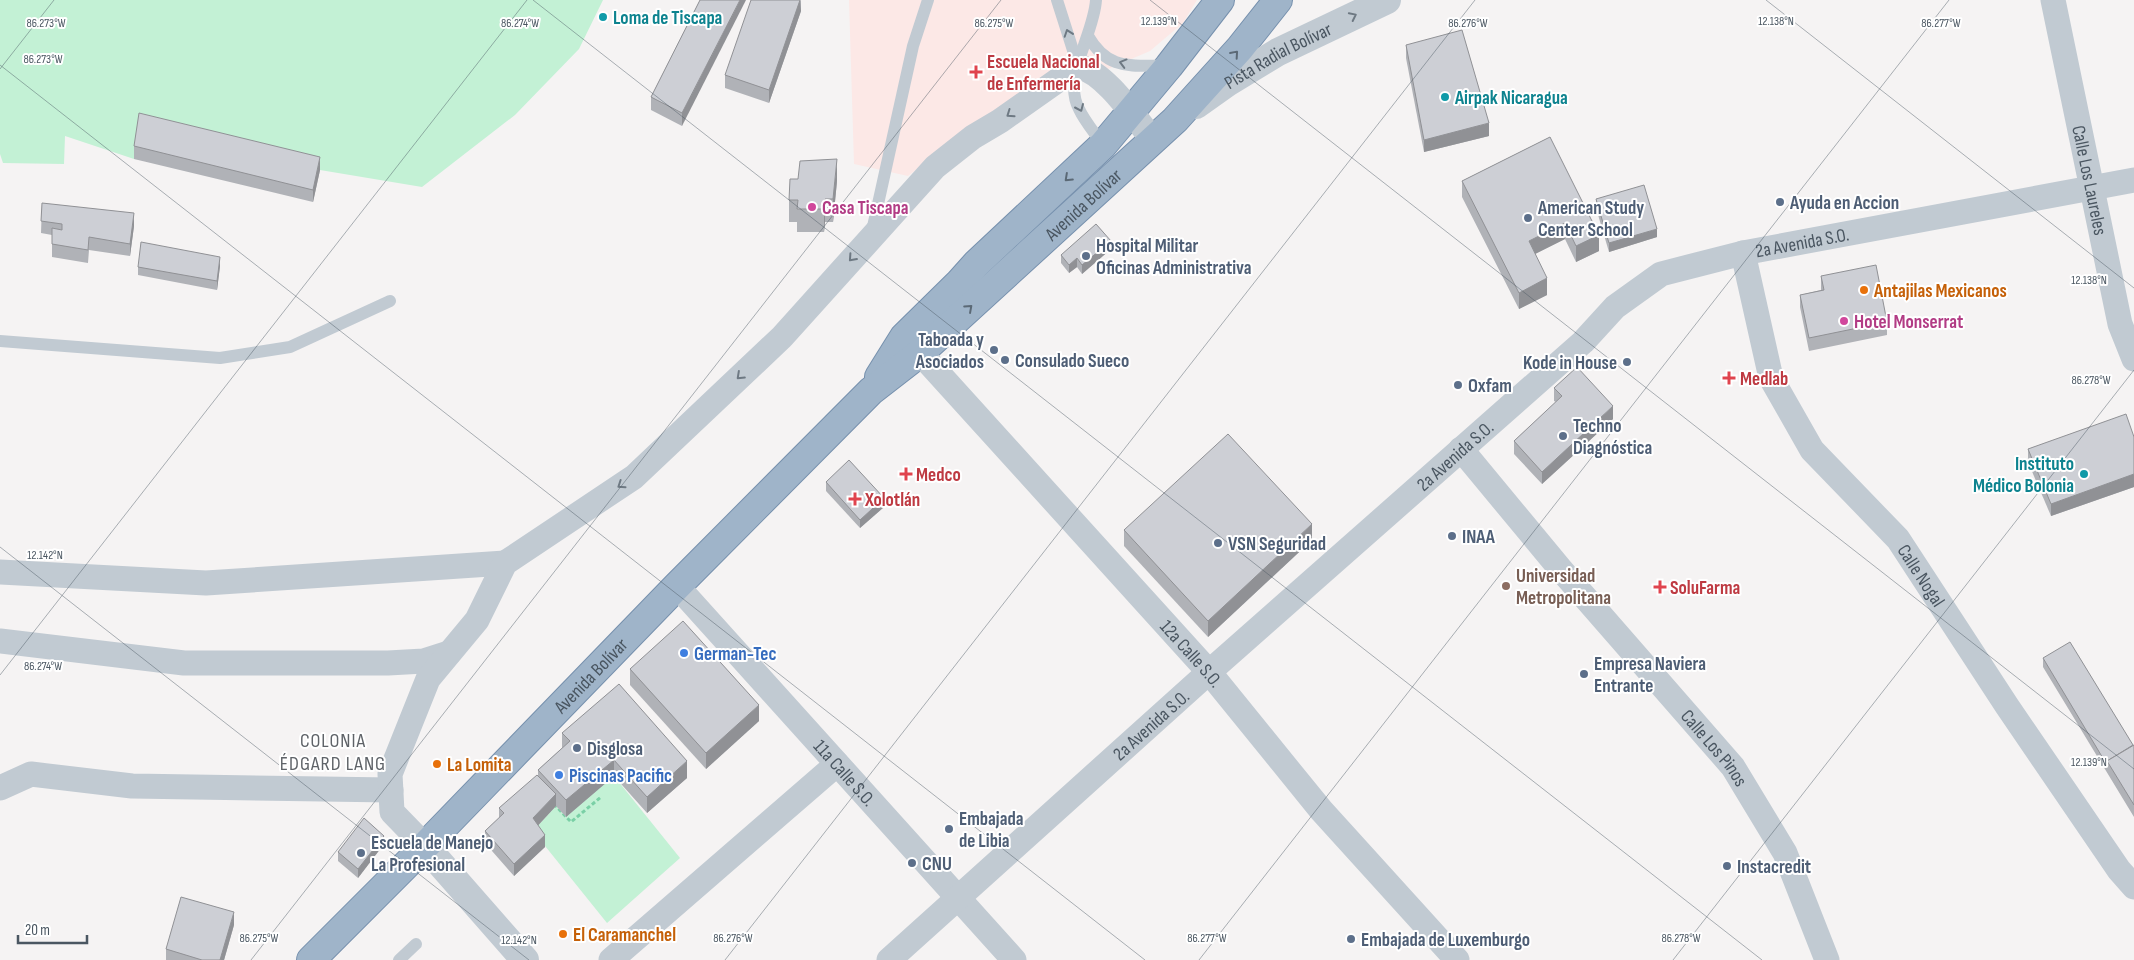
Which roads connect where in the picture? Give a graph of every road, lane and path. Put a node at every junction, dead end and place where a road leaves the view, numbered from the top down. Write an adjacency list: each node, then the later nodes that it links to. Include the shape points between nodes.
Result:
1 (928, 0): 17 (lane, via 913,46)
2 (1057, 0): 9 (lane, one-way to 2)
3 (1096, 0): 8 (lane)
4 (1220, 0): 10 (highway, Avenida Bolívar)
5 (1278, 0): 12 (highway, Avenida Bolívar, one-way to 5)
6 (1387, 0): 12 (street, Pista Radial Bolívar, one-way to 6, via 1278,52)
7 (2054, 0): 16 (street, Calle Los Laureles)
8 (1088, 36): 9 (lane); 10 (lane, one-way to 8, via 1124,66 1096,50)
9 (1078, 66): 11 (street, via 1086,68 1107,85); 14 (lane, one-way to 14, via 1072,86 1078,108); 17 (street, one-way to 17, via 935,167)
10 (1169, 66): 11 (highway, Avenida Bolívar)
11 (1130, 112): 13 (street); 14 (highway, Avenida Bolívar)
12 (1175, 120): 13 (highway, Avenida Bolívar)
13 (1153, 140): 22 (highway, Avenida Bolívar, one-way to 13)
14 (1104, 145): 19 (highway, Avenida Bolívar, one-way to 19)
15 (2134, 180): 16 (street, 2a Avenida S.O.)
16 (2091, 187): 18 (street, 2a Avenida S.O.); 23 (street, Calle Los Laureles, via 2120,324)
17 (870, 238): 26 (street, one-way to 26, via 782,337 634,476)
18 (1742, 253): 25 (street, 2a Avenida S.O., via 1661,274 1615,307 1583,342); 38 (street, Calle Nogal, via 1771,378 1812,450 1898,539 2007,706 2119,870)
19 (959, 283): 22 (highway, via 947,305 916,336); 24 (highway, Avenida Bolívar, via 904,337)
20 (390, 302): 21 (lane, via 290,347 220,358)
21 (0, 341)
22 (920, 352): 24 (highway, Avenida Bolívar); 31 (street, 12a Calle S.O.)
23 (2134, 359)
24 (870, 391): 28 (highway, Avenida Bolívar)
25 (1461, 450): 31 (street, 2a Avenida S.O.); 48 (street, Calle Los Pinos, via 1732,767 1785,853)
26 (505, 564): 27 (street, via 206,583); 30 (street, via 477,620)
27 (0, 572)
28 (677, 586): 32 (street, 11a Calle S.O.); 37 (highway, Avenida Bolívar)
29 (0, 641): 30 (street, via 184,663 388,663 424,661)
30 (449, 654): 34 (street, via 428,679 390,774)
31 (1209, 672): 39 (street, 2a Avenida S.O.); 47 (street, 12a Calle S.O., via 1321,810)
32 (837, 764): 39 (street, 11a Calle S.O.); 44 (street)
33 (0, 788): 34 (street, via 31,774 132,786)
34 (391, 790): 37 (street, via 392,812)
35 (601, 797): 36 (path, via 571,822)
36 (550, 800)
37 (425, 846): 41 (highway, Avenida Bolívar); 43 (street)
38 (2134, 887)
39 (958, 899): 45 (street, 2a Avenida S.O.); 46 (street, 11a Calle S.O.)
40 (416, 944): 42 (lane)
41 (319, 957)
42 (399, 960)
43 (525, 960)
44 (611, 960)
45 (889, 960)
46 (1014, 960)
47 (1457, 960)
48 (1827, 960)

